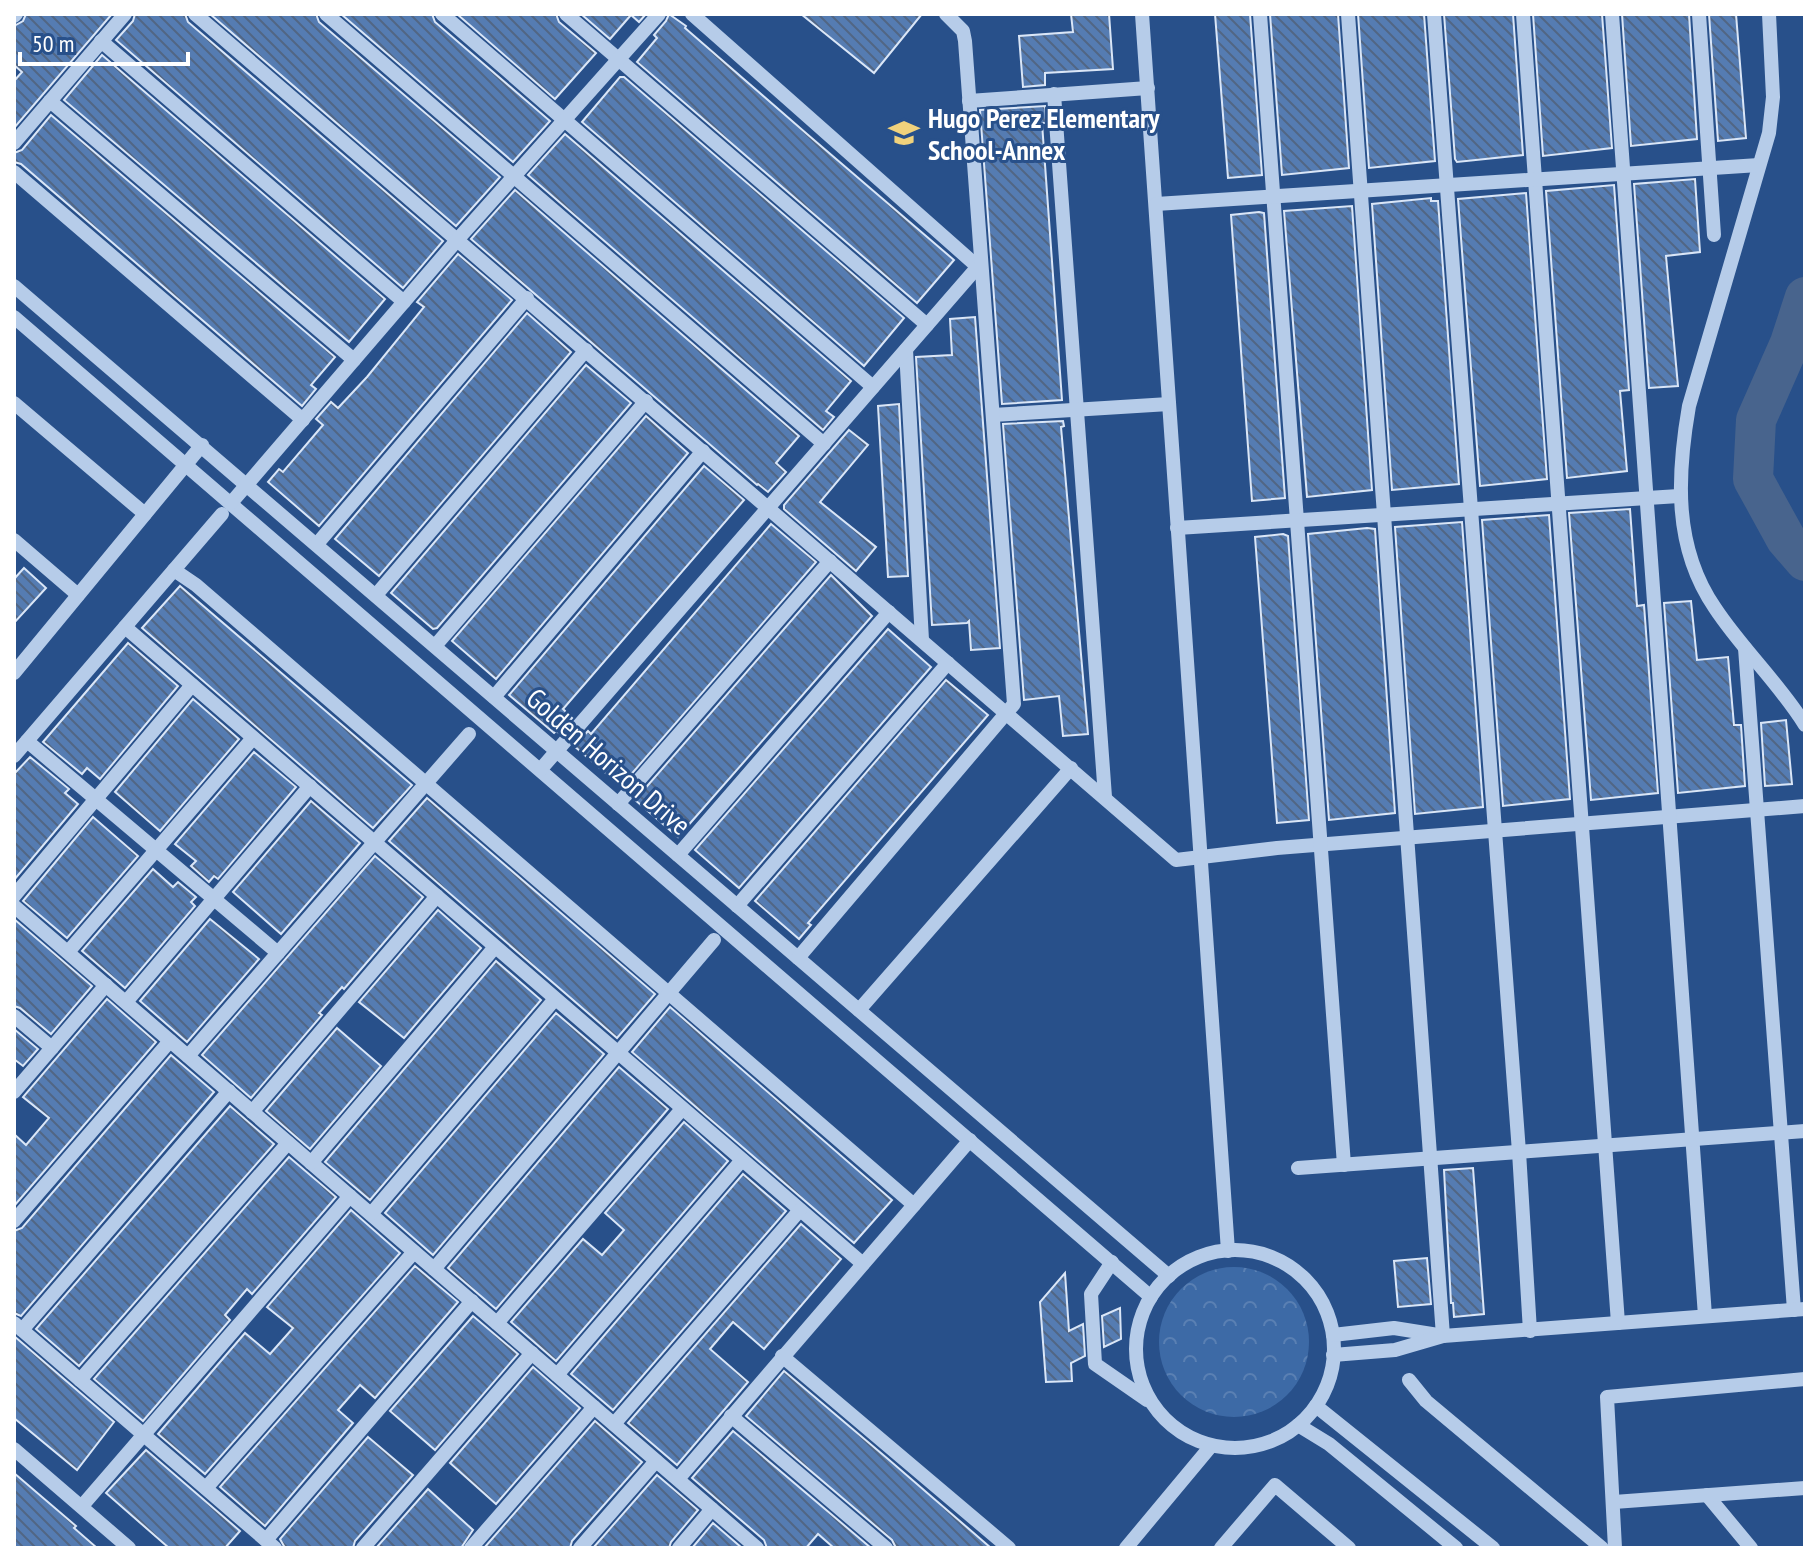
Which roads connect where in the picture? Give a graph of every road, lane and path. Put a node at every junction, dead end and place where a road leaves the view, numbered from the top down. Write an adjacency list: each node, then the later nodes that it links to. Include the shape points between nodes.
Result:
1 (125, 14): 17 (street)
2 (195, 14): 36 (street)
3 (326, 14): 29 (street)
4 (442, 14): 23 (street)
5 (566, 14): 18 (street)
6 (659, 14): 18 (street)
7 (692, 14): 37 (street)
8 (946, 14): 22 (street, via 963,31)
9 (1142, 14): 19 (street)
10 (1260, 14): 33 (street)
11 (1348, 14): 32 (street)
12 (1434, 14): 31 (street)
13 (1523, 14): 30 (street)
14 (1612, 14): 28 (street)
15 (1699, 14): 26 (street)
16 (1769, 14): 25 (street, via 1773,97)
17 (101, 41): 21 (street); 40 (street)
18 (618, 59): 23 (street); 42 (street)
19 (1148, 88): 20 (street); 34 (street)
20 (1054, 94): 22 (street); 50 (street)
21 (50, 101): 24 (street); 45 (street)
22 (969, 101): 37 (street)
23 (564, 120): 29 (street); 46 (street)
24 (14, 143)
25 (1759, 165): 26 (street); 58 (street, via 1689,406)
26 (1709, 168): 28 (street); 35 (street)
27 (14, 172): 52 (street)
28 (1623, 174): 30 (street); 59 (street)
29 (514, 177): 36 (street); 53 (street)
30 (1536, 179): 31 (street); 60 (street)
31 (1447, 185): 32 (street); 63 (street)
32 (1360, 191): 33 (street); 65 (street)
33 (1273, 196): 34 (street); 66 (street)
34 (1156, 204): 49 (street)
35 (1714, 235)
36 (458, 239): 39 (street); 40 (street)
37 (979, 265): 42 (street); 51 (street)
38 (14, 286): 54 (street, Golden Horizon Drive)
39 (527, 298): 43 (street); 69 (street)
40 (404, 302): 45 (street)
41 (14, 317): 56 (street, Golden Horizon Drive)
42 (927, 325): 44 (street)
43 (586, 350): 47 (street); 73 (street)
44 (906, 350): 46 (street); 76 (street)
45 (354, 360): 52 (street)
46 (873, 387): 53 (street)
47 (646, 401): 55 (street); 77 (street)
48 (14, 403): 64 (street)
49 (1169, 404): 50 (street); 67 (street)
50 (1077, 410): 51 (street); 94 (street)
51 (993, 415): 83 (street, via 1014,704)
52 (303, 420): 57 (street)
53 (824, 444): 61 (street)
54 (202, 445): 56 (street); 57 (street, Golden Horizon Drive)
55 (703, 451): 61 (street); 82 (street)
56 (186, 464): 62 (street, Golden Horizon Drive); 64 (street)
57 (248, 484): 62 (street); 69 (street, Golden Horizon Drive)
58 (1679, 496): 59 (street); 78 (street, via 1686,546 1699,581)
59 (1646, 498): 60 (street); 99 (street)
60 (1559, 504): 63 (street); 100 (street)
61 (769, 507): 70 (street); 88 (street)
62 (227, 509): 71 (street); 91 (street, Golden Horizon Drive)
63 (1471, 509): 65 (street); 101 (street)
64 (145, 514): 72 (street)
65 (1384, 515): 66 (street); 102 (street)
66 (1297, 520): 67 (street); 104 (street)
67 (1177, 528): 107 (street)
68 (14, 540): 72 (street)
69 (317, 544): 73 (street, Golden Horizon Drive)
70 (830, 561): 74 (street); 96 (street)
71 (174, 570): 75 (street); 92 (street)
72 (78, 595): 80 (street)
73 (376, 595): 77 (street, Golden Horizon Drive)
74 (889, 612): 76 (street); 106 (street)
75 (125, 627): 81 (street); 87 (street)
76 (922, 640): 79 (street)
77 (435, 646): 82 (street, Golden Horizon Drive)
78 (1745, 648): 84 (street); 98 (street)
79 (948, 663): 83 (street); 112 (street)
80 (16, 665)
81 (192, 685): 86 (street); 95 (street)
82 (494, 697): 88 (street, Golden Horizon Drive)
83 (1006, 713): 90 (street); 117 (street)
84 (1805, 725)
85 (469, 734): 92 (street)
86 (253, 738): 93 (street); 105 (street)
87 (27, 741): 89 (street); 95 (street)
88 (556, 751): 91 (street); 96 (street, Golden Horizon Drive)
89 (14, 756)
90 (1071, 768): 94 (street); 122 (street)
91 (541, 769): 135 (street, Golden Horizon Drive)
92 (426, 782): 103 (street); 119 (street)
93 (310, 786): 103 (street); 110 (street)
94 (1105, 797): 107 (street, via 1176,860)
95 (96, 800): 105 (street); 108 (street)
96 (618, 804): 106 (street, Golden Horizon Drive)
97 (1805, 806): 98 (street)
98 (1757, 810): 99 (street); 133 (street)
99 (1669, 817): 100 (street); 134 (street)
100 (1582, 824): 101 (street); 137 (street)
101 (1495, 831): 102 (street); 138 (street)
102 (1407, 839): 104 (street); 139 (street)
103 (375, 842): 109 (street); 116 (street)
104 (1320, 846): 107 (street); 142 (street)
105 (156, 850): 110 (street); 115 (street)
106 (678, 855): 112 (street, Golden Horizon Drive)
107 (1201, 856): 149 (street)
108 (14, 896)
109 (437, 896): 114 (street); 131 (street)
110 (213, 899): 116 (street); 121 (street)
111 (14, 906): 115 (street)
112 (737, 906): 117 (street, Golden Horizon Drive)
113 (714, 940): 119 (street)
114 (495, 947): 120 (street); 141 (street)
115 (68, 952): 118 (street)
116 (278, 953): 127 (street)
117 (798, 958): 122 (street, Golden Horizon Drive)
118 (106, 985): 121 (street); 125 (street)
119 (668, 994): 126 (street); 145 (street)
120 (555, 999): 126 (street); 147 (street)
121 (126, 1002): 124 (street)
122 (859, 1010): 154 (street, Golden Horizon Drive)
123 (14, 1016): 125 (street)
124 (170, 1041): 127 (street); 148 (street)
125 (52, 1048): 129 (street)
126 (617, 1054): 130 (street); 153 (street)
127 (188, 1056): 128 (street)
128 (229, 1091): 131 (street); 161 (street)
129 (14, 1092)
130 (682, 1109): 140 (street); 159 (street)
131 (252, 1112): 136 (street)
132 (1805, 1131): 133 (street)
133 (1781, 1133): 134 (street); 157 (street)
134 (1692, 1139): 137 (street); 158 (street)
135 (970, 1140): 145 (street); 151 (street, Golden Horizon Drive)
136 (288, 1143): 141 (street); 170 (street)
137 (1606, 1146): 138 (street); 160 (street)
138 (1519, 1152): 139 (street); 162 (street)
139 (1430, 1159): 142 (street); 164 (street)
140 (742, 1160): 146 (street); 168 (street)
141 (311, 1163): 144 (street)
142 (1344, 1165): 143 (street)
143 (1298, 1168)
144 (350, 1196): 147 (street); 178 (street)
145 (914, 1205): 152 (street)
146 (800, 1210): 152 (street); 176 (street)
147 (371, 1214): 150 (street)
148 (14, 1221)
149 (1228, 1251): 154 (street, via 1197,1259); 163 (street, via 1260,1254 1290,1267 1323,1304)
150 (414, 1252): 153 (street); 183 (street)
151 (1112, 1262): 155 (street, Golden Horizon Drive); 172 (street, via 1091,1294 1095,1364)
152 (863, 1264): 167 (street)
153 (434, 1269): 156 (street)
154 (1169, 1276): 155 (street)
155 (1151, 1297): 172 (street, via 1136,1350 1137,1369)
156 (472, 1301): 159 (street); 189 (street)
157 (1800, 1309): 158 (street)
158 (1705, 1316): 160 (street)
159 (497, 1323): 165 (street)
160 (1618, 1323): 162 (street)
161 (18, 1326): 170 (street)
162 (1530, 1331): 164 (street)
163 (1333, 1335): 164 (street, via 1394,1328); 166 (street)
164 (1443, 1336): 166 (street, via 1395,1350)
165 (532, 1353): 168 (street); 191 (street)
166 (1333, 1355): 173 (street)
167 (782, 1356): 175 (street); 197 (street)
168 (557, 1375): 174 (street)
169 (1805, 1379): 186 (street, via 1607,1397)
170 (80, 1380): 178 (street)
171 (1409, 1380): 203 (street, via 1426,1401)
172 (1152, 1403): 179 (street, via 1177,1430)
173 (1316, 1406): 177 (street); 202 (street)
174 (594, 1407): 176 (street); 192 (street)
175 (731, 1416): 182 (street); 196 (street)
176 (614, 1424): 181 (street)
177 (1298, 1425): 179 (street, via 1257,1445); 201 (street, via 1329,1444)
178 (144, 1435): 183 (street); 187 (street)
179 (1211, 1446): 198 (street)
180 (14, 1449): 187 (street)
181 (656, 1461): 182 (street); 193 (street)
182 (678, 1479): 188 (street)
183 (206, 1488): 189 (street)
184 (1805, 1488): 185 (street)
185 (1707, 1495): 186 (street); 205 (street)
186 (1614, 1502): 204 (street)
187 (82, 1506): 190 (street)
188 (712, 1509): 194 (street); 195 (street)
189 (270, 1544)
190 (129, 1548)
191 (363, 1548)
192 (471, 1548)
193 (580, 1548)
194 (679, 1548)
195 (757, 1548)
196 (886, 1548)
197 (1009, 1548)
198 (1126, 1548)
199 (1221, 1548): 200 (street, via 1275,1485)
200 (1349, 1548)
201 (1456, 1548)
202 (1493, 1548)
203 (1602, 1548)
204 (1615, 1548)
205 (1751, 1548)

